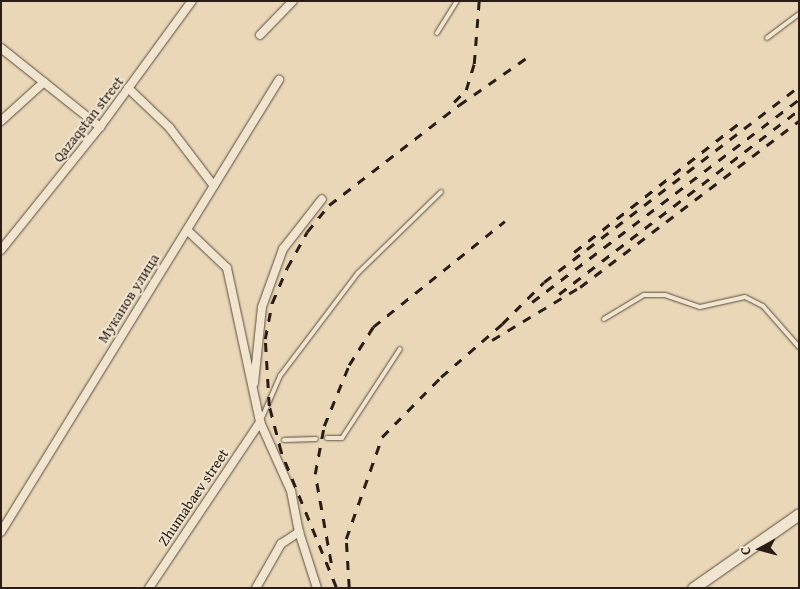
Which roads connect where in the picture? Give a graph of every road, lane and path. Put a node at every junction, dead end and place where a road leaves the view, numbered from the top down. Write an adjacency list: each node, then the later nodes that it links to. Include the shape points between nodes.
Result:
1 (192, 1): 11 (street, Qazaqstan street)
2 (293, 1): 6 (street)
3 (457, 1): 5 (lane)
4 (799, 14): 7 (lane)
5 (437, 33)
6 (260, 35)
7 (767, 38)
8 (1, 48): 10 (street)
9 (279, 80): 14 (street, Муканов улица)
10 (44, 82): 12 (street); 13 (street)
11 (128, 88): 13 (street, Qazaqstan street); 14 (street, via 169,127)
12 (1, 122)
13 (100, 127): 18 (street, Qazaqstan street)
14 (214, 186): 17 (street, Муканов улица)
15 (441, 192): 23 (lane, via 358,274 280,376)
16 (322, 199): 22 (street, via 283,249 262,307)
17 (187, 230): 22 (street, via 227,268); 28 (street, Муканов улица)
18 (1, 250)
19 (604, 319): 20 (lane, via 644,295 665,295 700,307 745,297 763,306)
20 (799, 347)
21 (400, 349): 24 (lane, via 342,438)
22 (253, 390): 23 (street)
23 (260, 422): 29 (street, via 291,491); 30 (street, Zhumabaev street)
24 (326, 438)
25 (316, 439): 26 (lane)
26 (284, 440)
27 (799, 514): 33 (main road)
28 (1, 532)
29 (299, 532): 31 (street, via 281,544); 32 (street)
30 (149, 588)
31 (256, 588)
32 (317, 588)
33 (693, 588)

